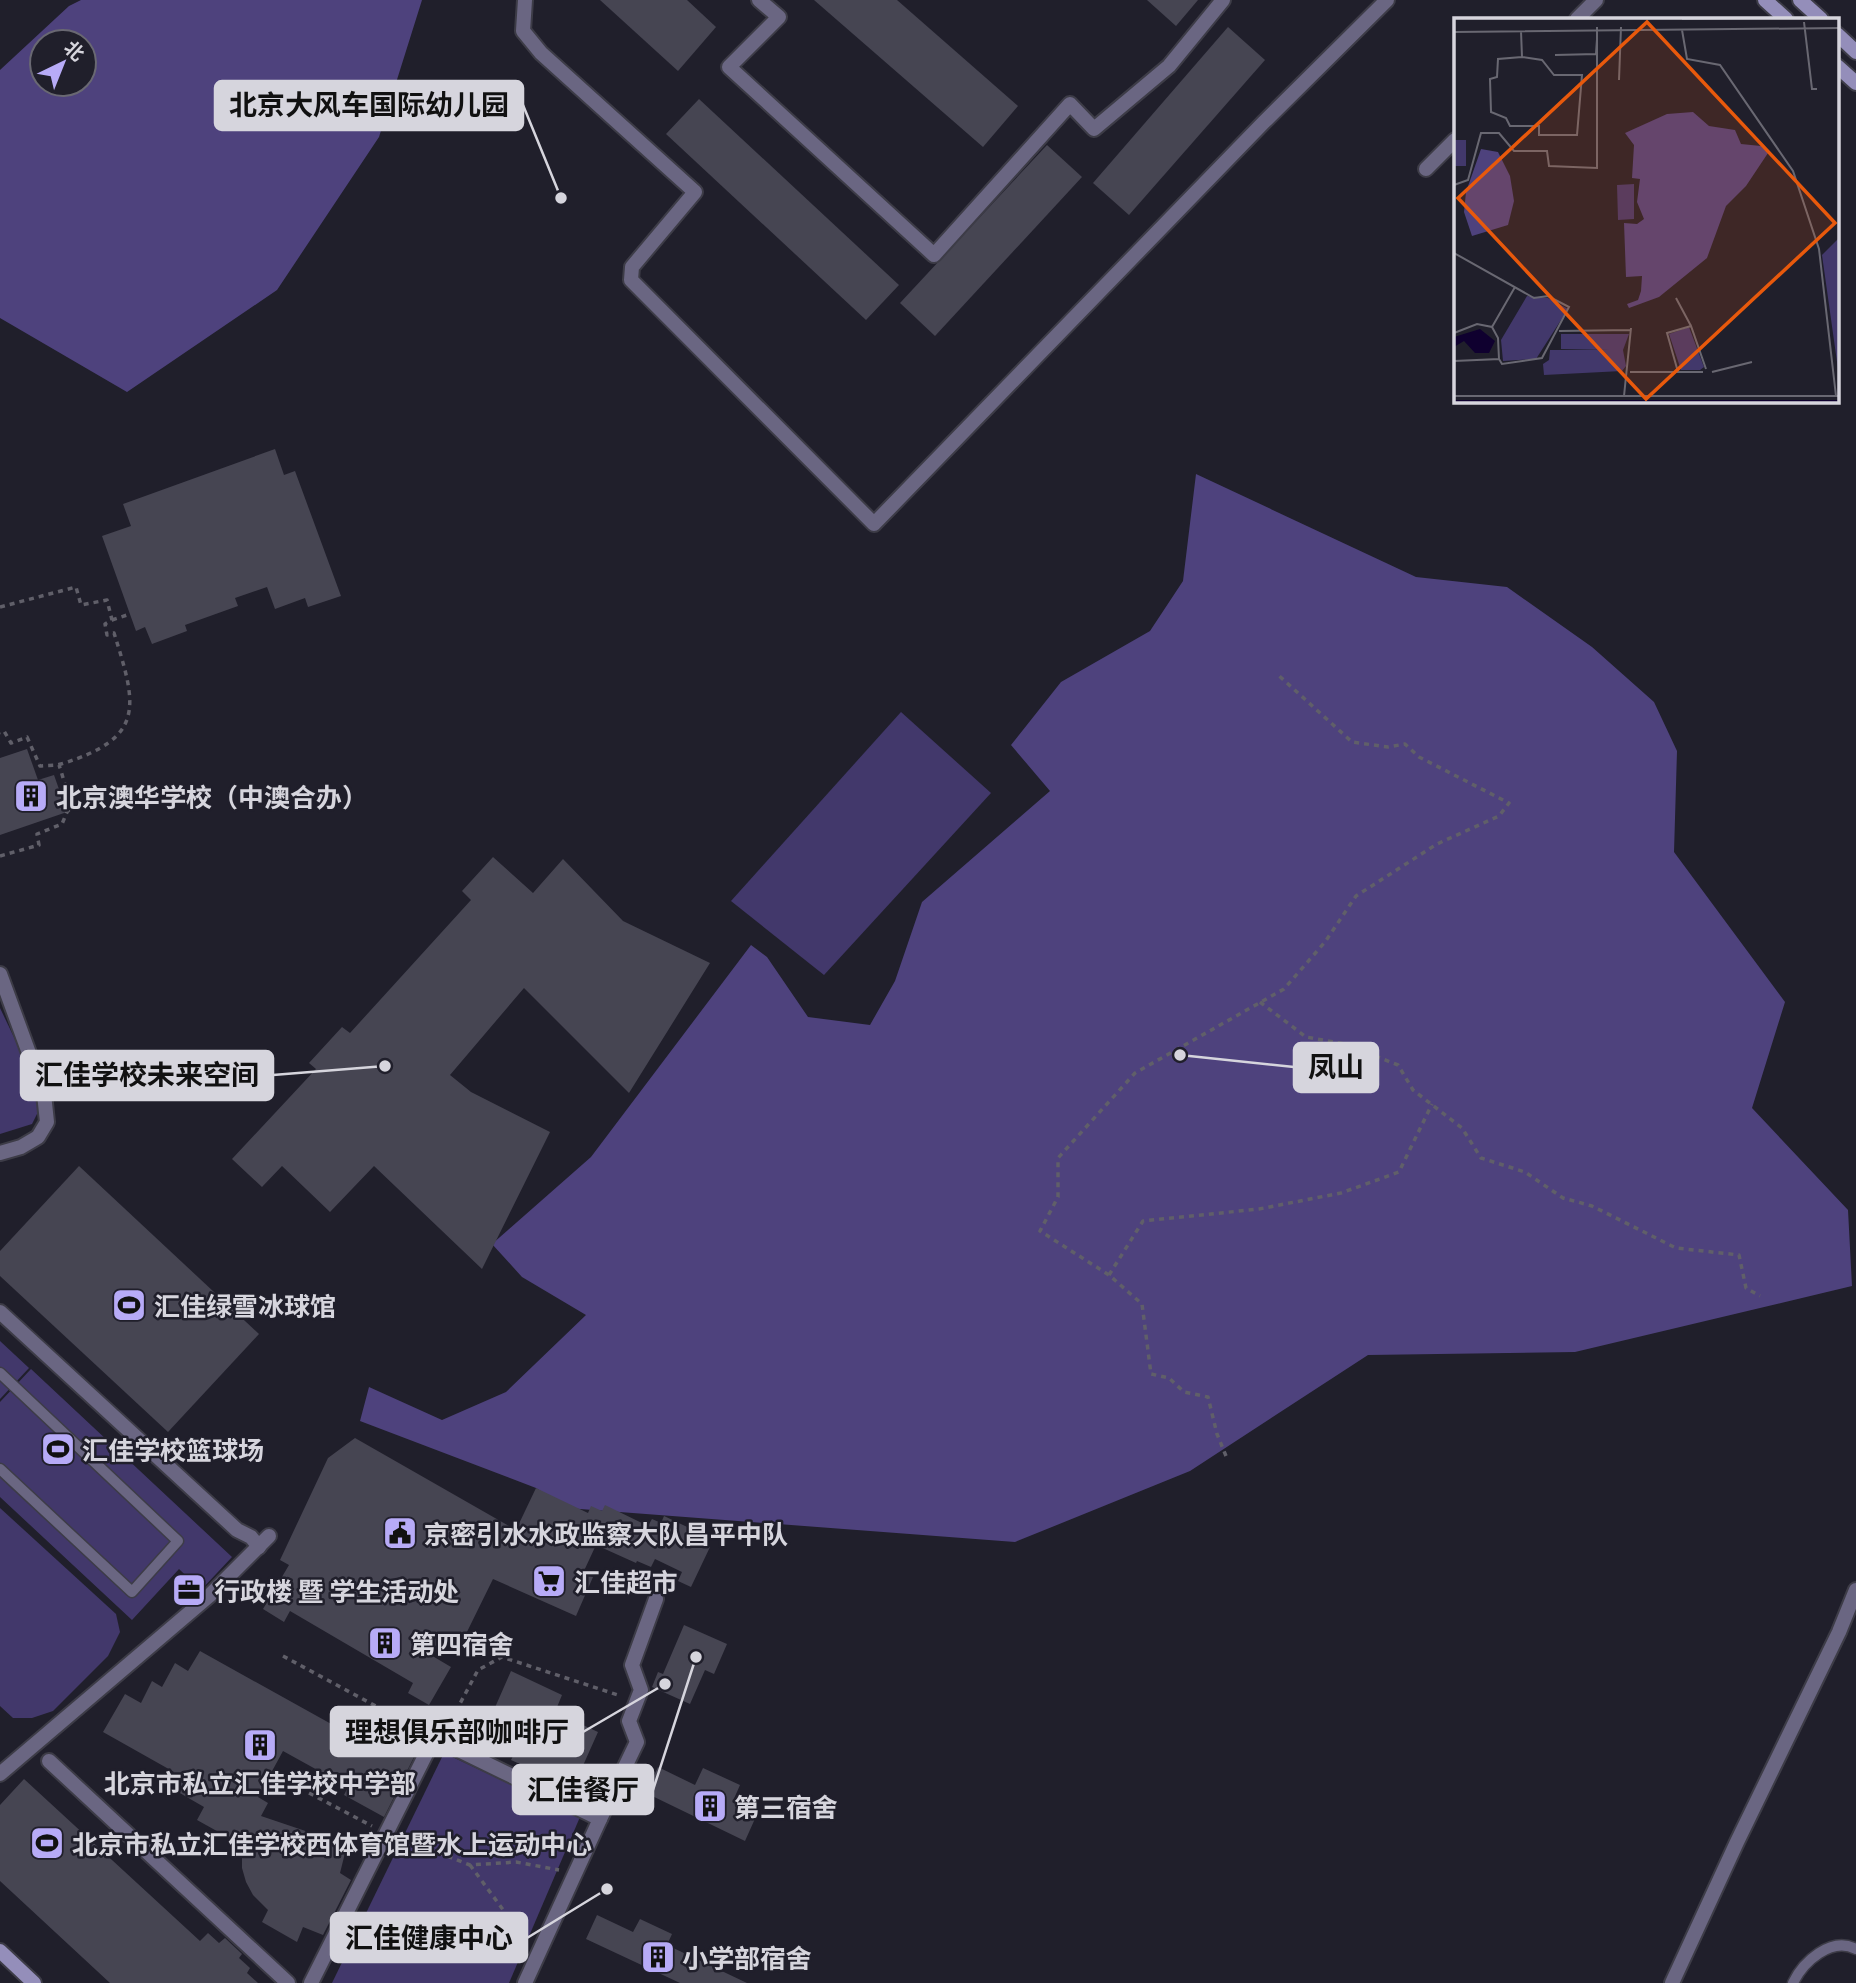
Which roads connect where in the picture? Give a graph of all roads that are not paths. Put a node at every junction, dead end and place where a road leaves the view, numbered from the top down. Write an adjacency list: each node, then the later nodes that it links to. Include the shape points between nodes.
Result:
1 (525, 0): 4 (street, via 523,31 541,54 695,192 632,267 631,280 874,524)
2 (759, 0): 3 (street, via 779,17 729,67 934,255 1070,104 1094,129 1169,66)
3 (1223, 0)
4 (1387, 0)
5 (1596, 0): 8 (street)
6 (1765, 0): 9 (main road)
7 (1800, 0): 10 (main road)
8 (1578, 18)
9 (1785, 18)
10 (1820, 18)
11 (1839, 36): 12 (main road)
12 (1856, 52)
13 (1839, 68): 14 (main road)
14 (1856, 83)
15 (1454, 141): 16 (street)
16 (1426, 169)
17 (0, 974): 18 (street, via 44,1094 47,1122 38,1137)
18 (0, 1153)
19 (0, 1312): 25 (street, via 237,1530 264,1541 209,1597)
20 (0, 1373): 21 (lane, via 178,1541 132,1592)
21 (0, 1469)
22 (1856, 1590): 33 (street)
23 (656, 1599): 26 (street, via 632,1665 641,1690 628,1721 638,1742)
24 (49, 1761): 30 (street)
25 (0, 1774)
26 (600, 1819): 31 (street, via 434,1738); 32 (street)
27 (1856, 1949): 34 (lane, via 1825,1949 1800,1969)
28 (0, 1951): 29 (main road)
29 (34, 1983)
30 (288, 1983)
31 (310, 1983)
32 (525, 1983)
33 (1672, 1983)
34 (1793, 1983)

